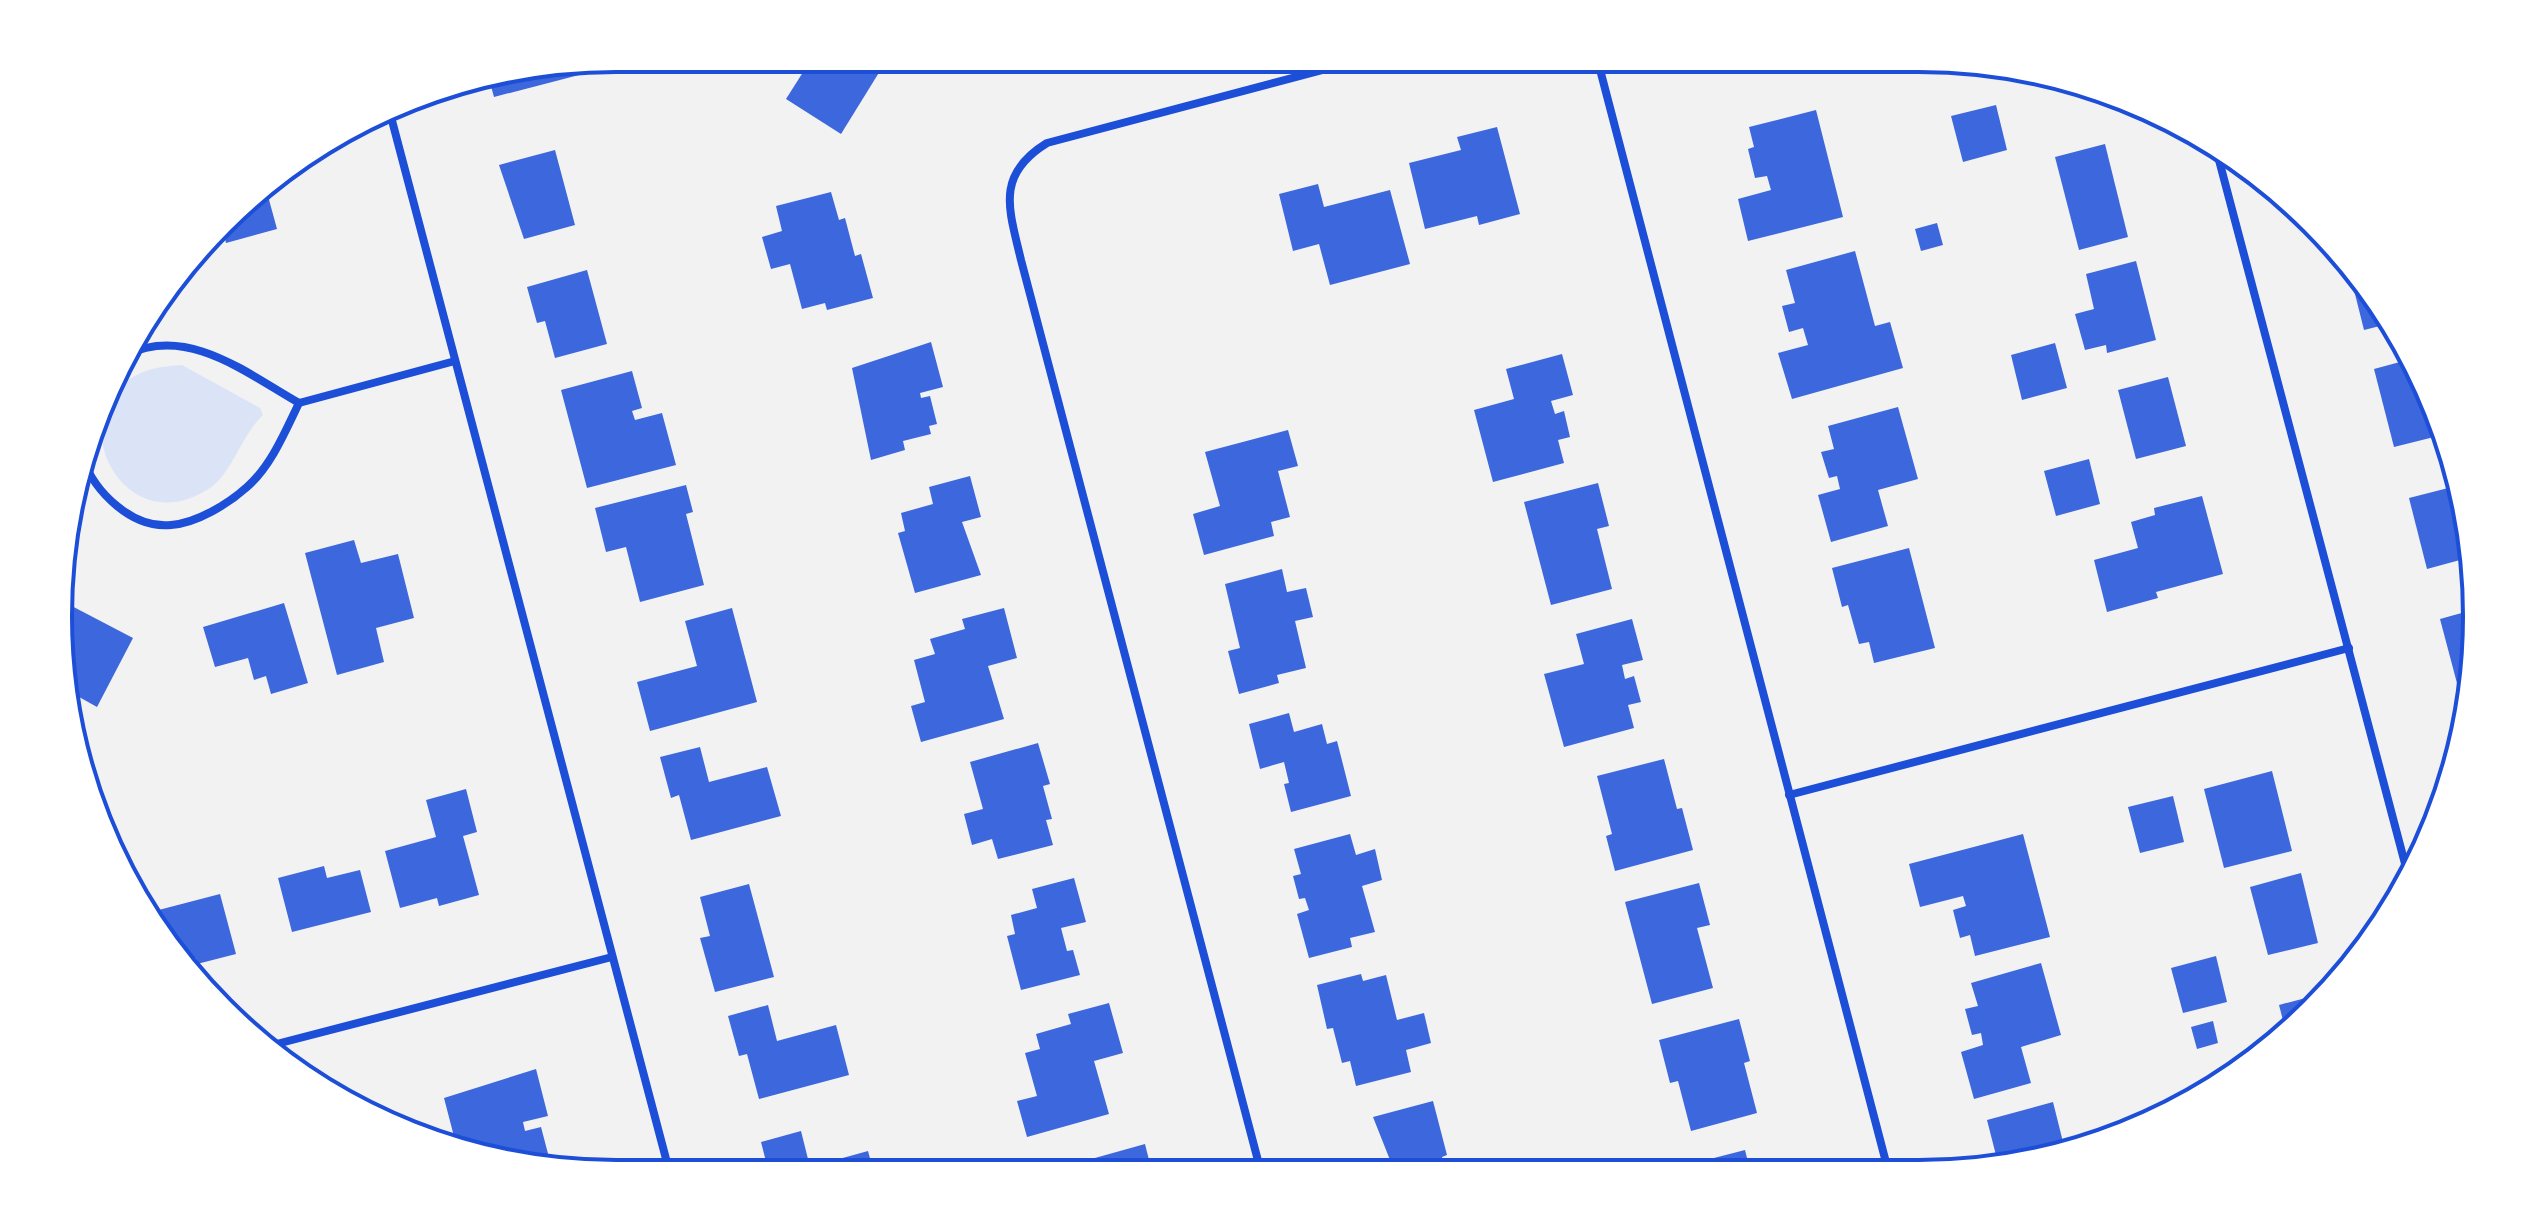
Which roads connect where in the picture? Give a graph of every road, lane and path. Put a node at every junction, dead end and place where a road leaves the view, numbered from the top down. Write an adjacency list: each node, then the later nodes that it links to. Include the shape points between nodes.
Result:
1 (1315, 72): 15 (street, via 1047,143 1019,165 1009,193 1015,237)
2 (1601, 72): 10 (street)
3 (392, 120): 6 (street)
4 (2220, 163): 9 (street)
5 (143, 347): 7 (street, via 184,344)
6 (455, 361): 7 (street); 12 (street)
7 (299, 403): 8 (street, via 279,445 249,486 216,510 170,526 134,518 104,494)
8 (92, 473)
9 (2349, 648): 10 (street); 11 (street)
10 (1789, 795): 16 (street)
11 (2405, 862)
12 (612, 957): 13 (street); 14 (street)
13 (279, 1043)
14 (666, 1160)
15 (1258, 1160)
16 (1885, 1160)

